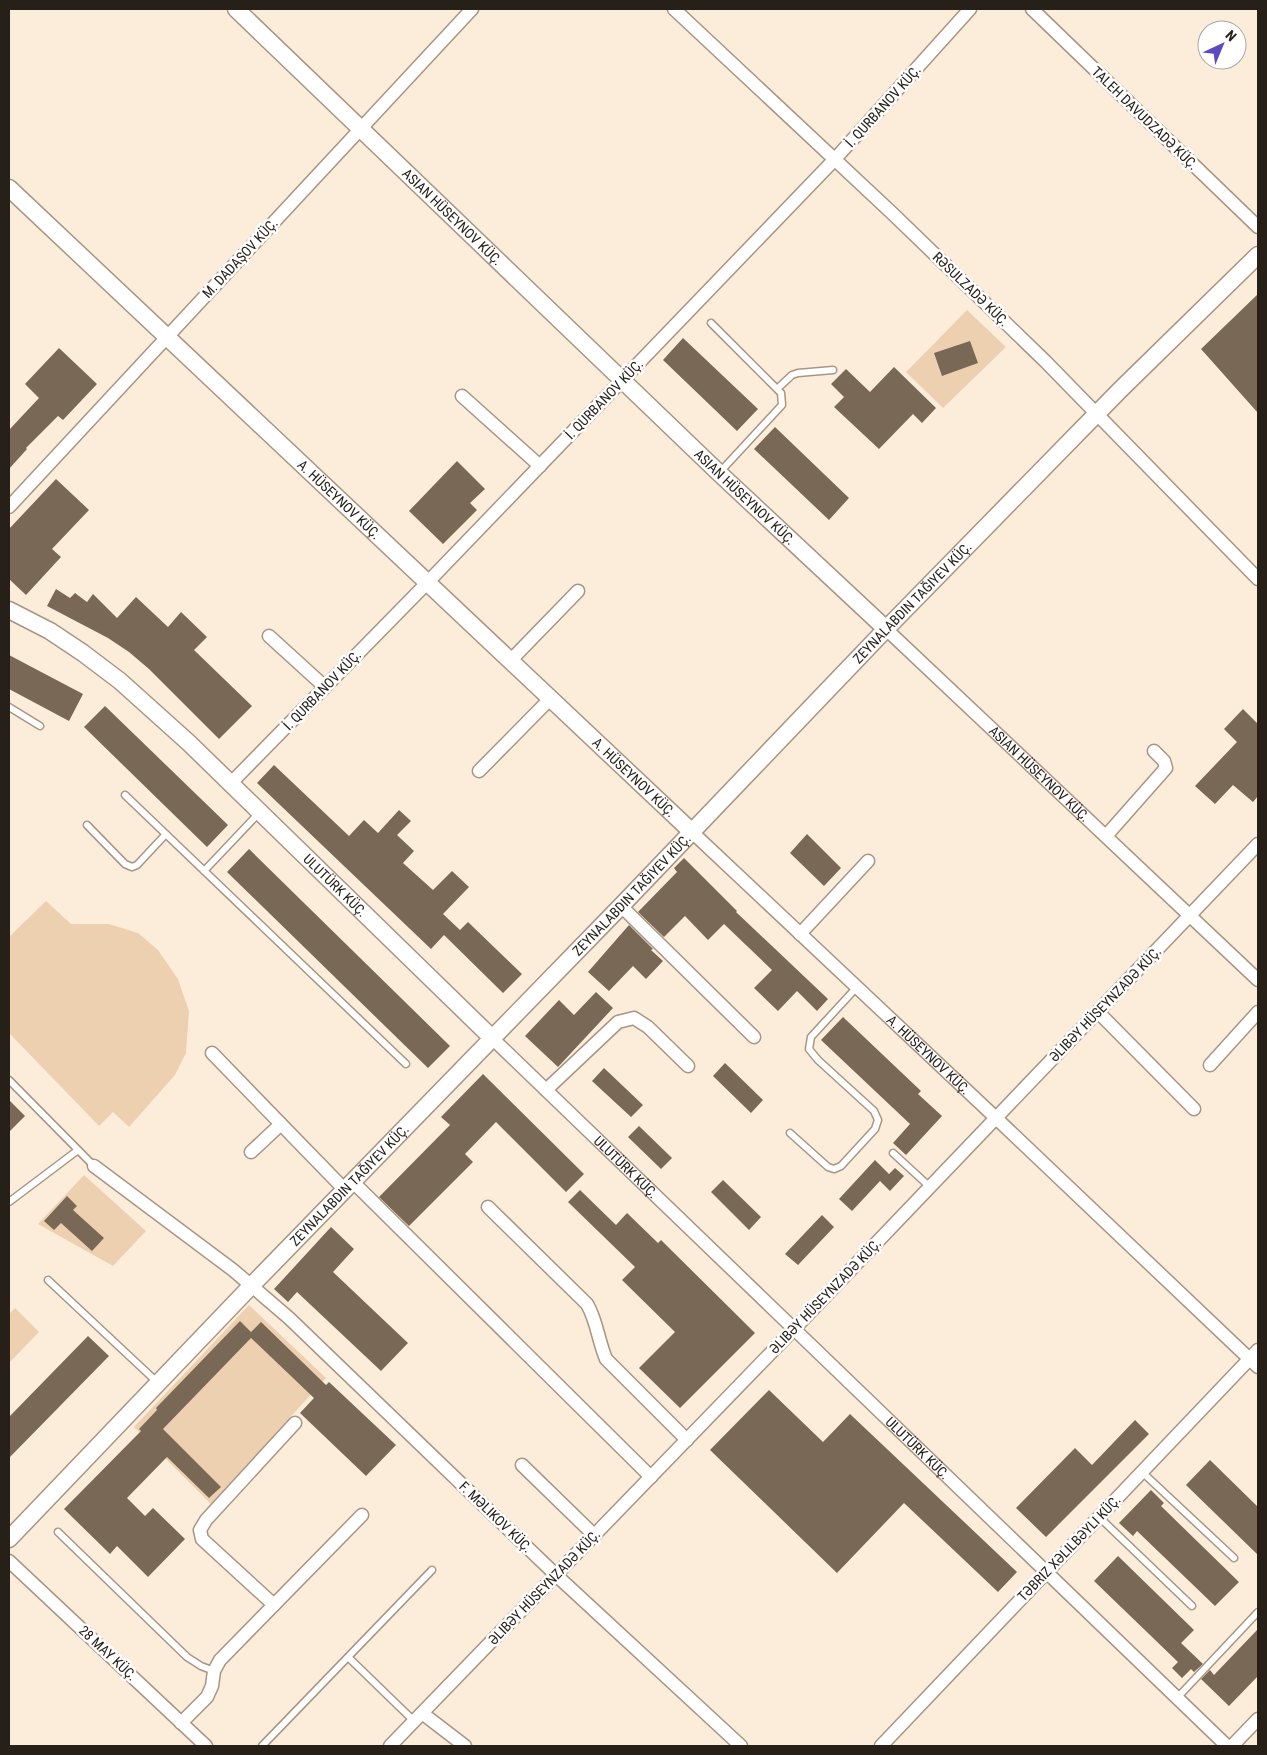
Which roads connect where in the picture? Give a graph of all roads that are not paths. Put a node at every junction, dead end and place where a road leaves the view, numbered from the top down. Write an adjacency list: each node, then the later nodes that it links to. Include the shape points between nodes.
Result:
1 (236, 9): 6 (street, ASIAN HÜSEYNOV KÜÇ.)
2 (472, 9): 6 (street, M. DADAŞOV KÜÇ.)
3 (674, 9): 7 (street, RƏSULZADƏ KÜÇ.)
4 (970, 9): 7 (street, İ. QURBANOV KÜÇ.)
5 (1032, 9): 9 (street, TALEH DAVUDZADƏ KÜÇ.)
6 (361, 128): 12 (street, M. DADAŞOV KÜÇ.); 14 (street, ASIAN HÜSEYNOV KÜÇ.)
7 (835, 160): 14 (street, İ. QURBANOV KÜÇ.); 17 (street, RƏSULZADƏ KÜÇ.)
8 (9, 188): 12 (street, A. HÜSEYNOV KÜÇ.)
9 (1258, 228)
10 (1258, 255): 17 (street)
11 (711, 323): 15 (lane)
12 (167, 337): 20 (street, M. DADAŞOV KÜÇ.); 22 (street, A. HÜSEYNOV KÜÇ.)
13 (833, 370): 15 (lane, via 792,375)
14 (623, 380): 18 (street, İ. QURBANOV KÜÇ.); 19 (street, ASIAN HÜSEYNOV KÜÇ.)
15 (777, 389): 19 (lane, via 781,393 782,405)
16 (462, 396): 18 (street)
17 (1097, 414): 21 (street, RƏSULZADƏ KÜÇ.); 25 (street)
18 (540, 466): 22 (street, İ. QURBANOV KÜÇ.)
19 (719, 473): 25 (street, ASIAN HÜSEYNOV KÜÇ.)
20 (9, 508)
21 (1258, 579)
22 (427, 583): 27 (street, A. HÜSEYNOV KÜÇ.); 28 (street, İ. QURBANOV KÜÇ.)
23 (578, 591): 27 (street)
24 (9, 610): 34 (street, ULUTÜRK KÜÇ., via 83,653 120,682)
25 (886, 629): 38 (street); 40 (street, ASIAN HÜSEYNOV KÜÇ.)
26 (270, 636): 28 (street)
27 (510, 661): 29 (street, A. HÜSEYNOV KÜÇ.)
28 (325, 687): 34 (street, İ. QURBANOV KÜÇ.)
29 (550, 699): 33 (street); 38 (street, A. HÜSEYNOV KÜÇ.)
30 (9, 707): 31 (lane)
31 (40, 726)
32 (1154, 751): 40 (street, via 1166,768)
33 (479, 771)
34 (231, 783): 36 (street, ULUTÜRK KÜÇ.)
35 (126, 795): 39 (lane)
36 (260, 812): 43 (lane); 52 (street, ULUTÜRK KÜÇ.)
37 (87, 825): 39 (lane, via 125,864 132,867)
38 (692, 832): 44 (street); 46 (street, A. HÜSEYNOV KÜÇ.)
39 (166, 834): 43 (lane)
40 (1106, 836): 45 (street, ASIAN HÜSEYNOV KÜÇ.)
41 (1258, 844): 45 (street, ƏLIBƏY HÜSEYNZADƏ KÜÇ.)
42 (868, 861): 46 (street)
43 (204, 871): 54 (lane)
44 (620, 906): 51 (street); 52 (street)
45 (1190, 916): 47 (street, ASIAN HÜSEYNOV KÜÇ.); 49 (street, ƏLIBƏY HÜSEYNZADƏ KÜÇ.)
46 (800, 934): 48 (street, A. HÜSEYNOV KÜÇ.)
47 (1258, 980)
48 (857, 987): 60 (street, A. HÜSEYNOV KÜÇ.); 62 (lane, via 811,1037 809,1048 874,1111 878,1120 875,1129 841,1166 834,1169)
49 (1098, 1012): 59 (street); 60 (street, ƏLIBƏY HÜSEYNZADƏ KÜÇ.)
50 (1258, 1012): 55 (street)
51 (754, 1037)
52 (492, 1038): 58 (street, ULUTÜRK KÜÇ.); 67 (street)
53 (212, 1053): 61 (street)
54 (406, 1064)
55 (1210, 1065)
56 (688, 1066): 58 (street, via 634,1018 618,1022)
57 (9, 1080): 63 (lane)
58 (546, 1090): 73 (street, ULUTÜRK KÜÇ.)
59 (1194, 1109)
60 (996, 1118): 68 (street, ƏLIBƏY HÜSEYNZADƏ KÜÇ.); 74 (street, A. HÜSEYNOV KÜÇ.)
61 (281, 1124): 64 (street); 67 (street)
62 (790, 1133)
63 (78, 1150): 66 (lane); 69 (lane)
64 (251, 1152)
65 (893, 1153): 68 (lane)
66 (94, 1166): 72 (street, F. MƏLIKOV KÜÇ.)
67 (349, 1186): 72 (street); 80 (street)
68 (930, 1187): 73 (street, ƏLIBƏY HÜSEYNZADƏ KÜÇ.)
69 (9, 1202)
70 (488, 1207): 77 (street, via 587,1304 594,1316 606,1359)
71 (48, 1280): 75 (lane)
72 (252, 1285): 75 (street); 90 (street, F. MƏLIKOV KÜÇ.)
73 (794, 1329): 77 (street, ƏLIBƏY HÜSEYNZADƏ KÜÇ.); 89 (street, ULUTÜRK KÜÇ.)
74 (1255, 1359): 79 (street, TƏBRIZ XƏLILBƏYLI KÜÇ.)
75 (158, 1383): 85 (street)
76 (294, 1423): 91 (street, via 200,1530 202,1539)
77 (686, 1440): 80 (street, ƏLIBƏY HÜSEYNZADƏ KÜÇ.)
78 (522, 1465): 84 (street)
79 (1142, 1472): 82 (street, TƏBRIZ XƏLILBƏYLI KÜÇ.); 86 (lane)
80 (651, 1477): 84 (street, ƏLIBƏY HÜSEYNZADƏ KÜÇ.)
81 (362, 1515): 91 (street)
82 (1099, 1517): 89 (street, TƏBRIZ XƏLILBƏYLI KÜÇ.); 92 (lane)
83 (58, 1532): 95 (lane, via 188,1657)
84 (594, 1535): 90 (street, ƏLIBƏY HÜSEYNZADƏ KÜÇ.)
85 (9, 1539)
86 (1234, 1558)
87 (9, 1561): 99 (street, 28 MAY KÜÇ.)
88 (432, 1570): 94 (lane)
89 (1046, 1572): 96 (street, ULUTÜRK KÜÇ.); 105 (street, TƏBRIZ XƏLILBƏYLI KÜÇ.)
90 (556, 1575): 97 (street, ƏLIBƏY HÜSEYNZADƏ KÜÇ.); 104 (street, F. MƏLIKOV KÜÇ.)
91 (274, 1605): 95 (street, via 220,1660)
92 (1192, 1606)
93 (1258, 1612): 96 (lane)
94 (348, 1657): 97 (lane); 101 (lane)
95 (214, 1671): 99 (street, via 206,1697)
96 (1177, 1698): 106 (street, ULUTÜRK KÜÇ.)
97 (418, 1717): 102 (street, ƏLIBƏY HÜSEYNZADƏ KÜÇ.); 103 (street)
98 (1258, 1719): 107 (street)
99 (182, 1723): 100 (street, 28 MAY KÜÇ.)
100 (206, 1746)
101 (262, 1746)
102 (390, 1746)
103 (465, 1746)
104 (742, 1746)
105 (881, 1746)
106 (1227, 1746)
107 (1232, 1746)

